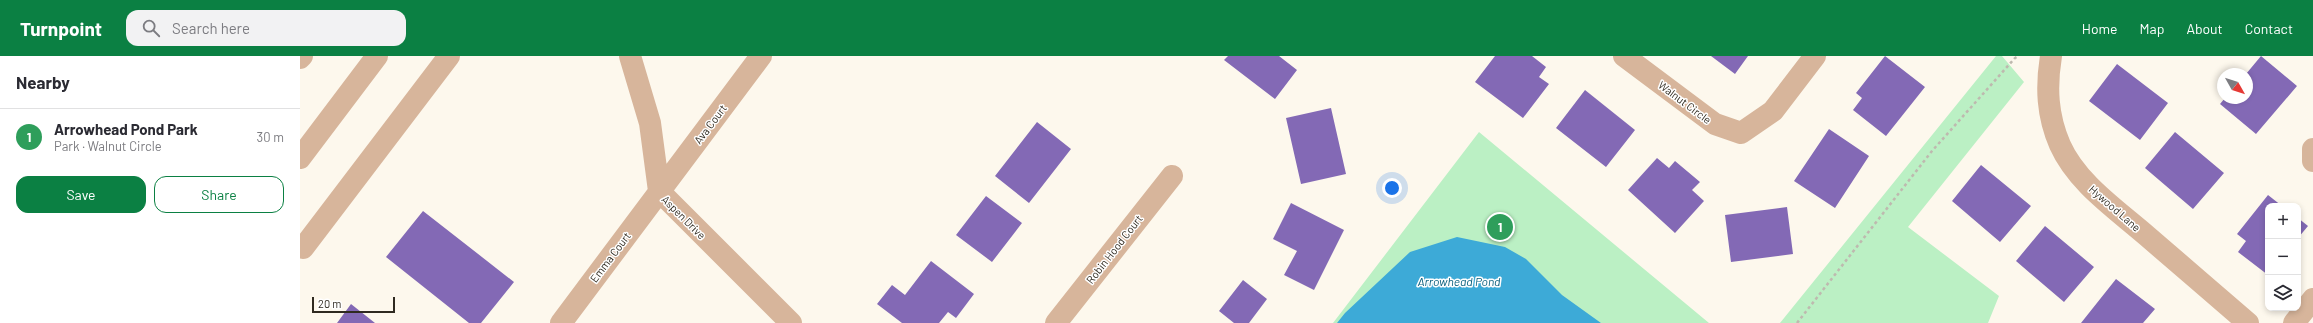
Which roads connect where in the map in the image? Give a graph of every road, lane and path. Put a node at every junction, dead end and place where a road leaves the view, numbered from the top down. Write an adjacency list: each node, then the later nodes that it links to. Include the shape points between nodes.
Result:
1 (377, 56): 10 (street)
2 (449, 56): 14 (street, via 303,248)
3 (630, 56): 13 (street, Aspen Drive, via 650,123)
4 (761, 56): 13 (street, Ava Court)
5 (1624, 56): 6 (street, Walnut Circle, via 1715,124 1741,133 1773,111)
6 (1815, 56)
7 (2019, 56): 19 (path, via 1932,151)
8 (2051, 56): 20 (street, Hywood Lane, via 2047,82 2048,111 2060,145 2073,168 2104,199)
9 (2313, 149): 11 (street)
10 (300, 158)
11 (2313, 161)
12 (1172, 176): 18 (street, Robin Hood Court)
13 (659, 191): 16 (street, Emma Court); 17 (street, Aspen Drive)
14 (300, 245)
15 (2313, 299): 21 (street)
16 (561, 323)
17 (791, 323)
18 (1056, 323)
19 (1797, 323)
20 (2248, 323)
21 (2294, 323)

